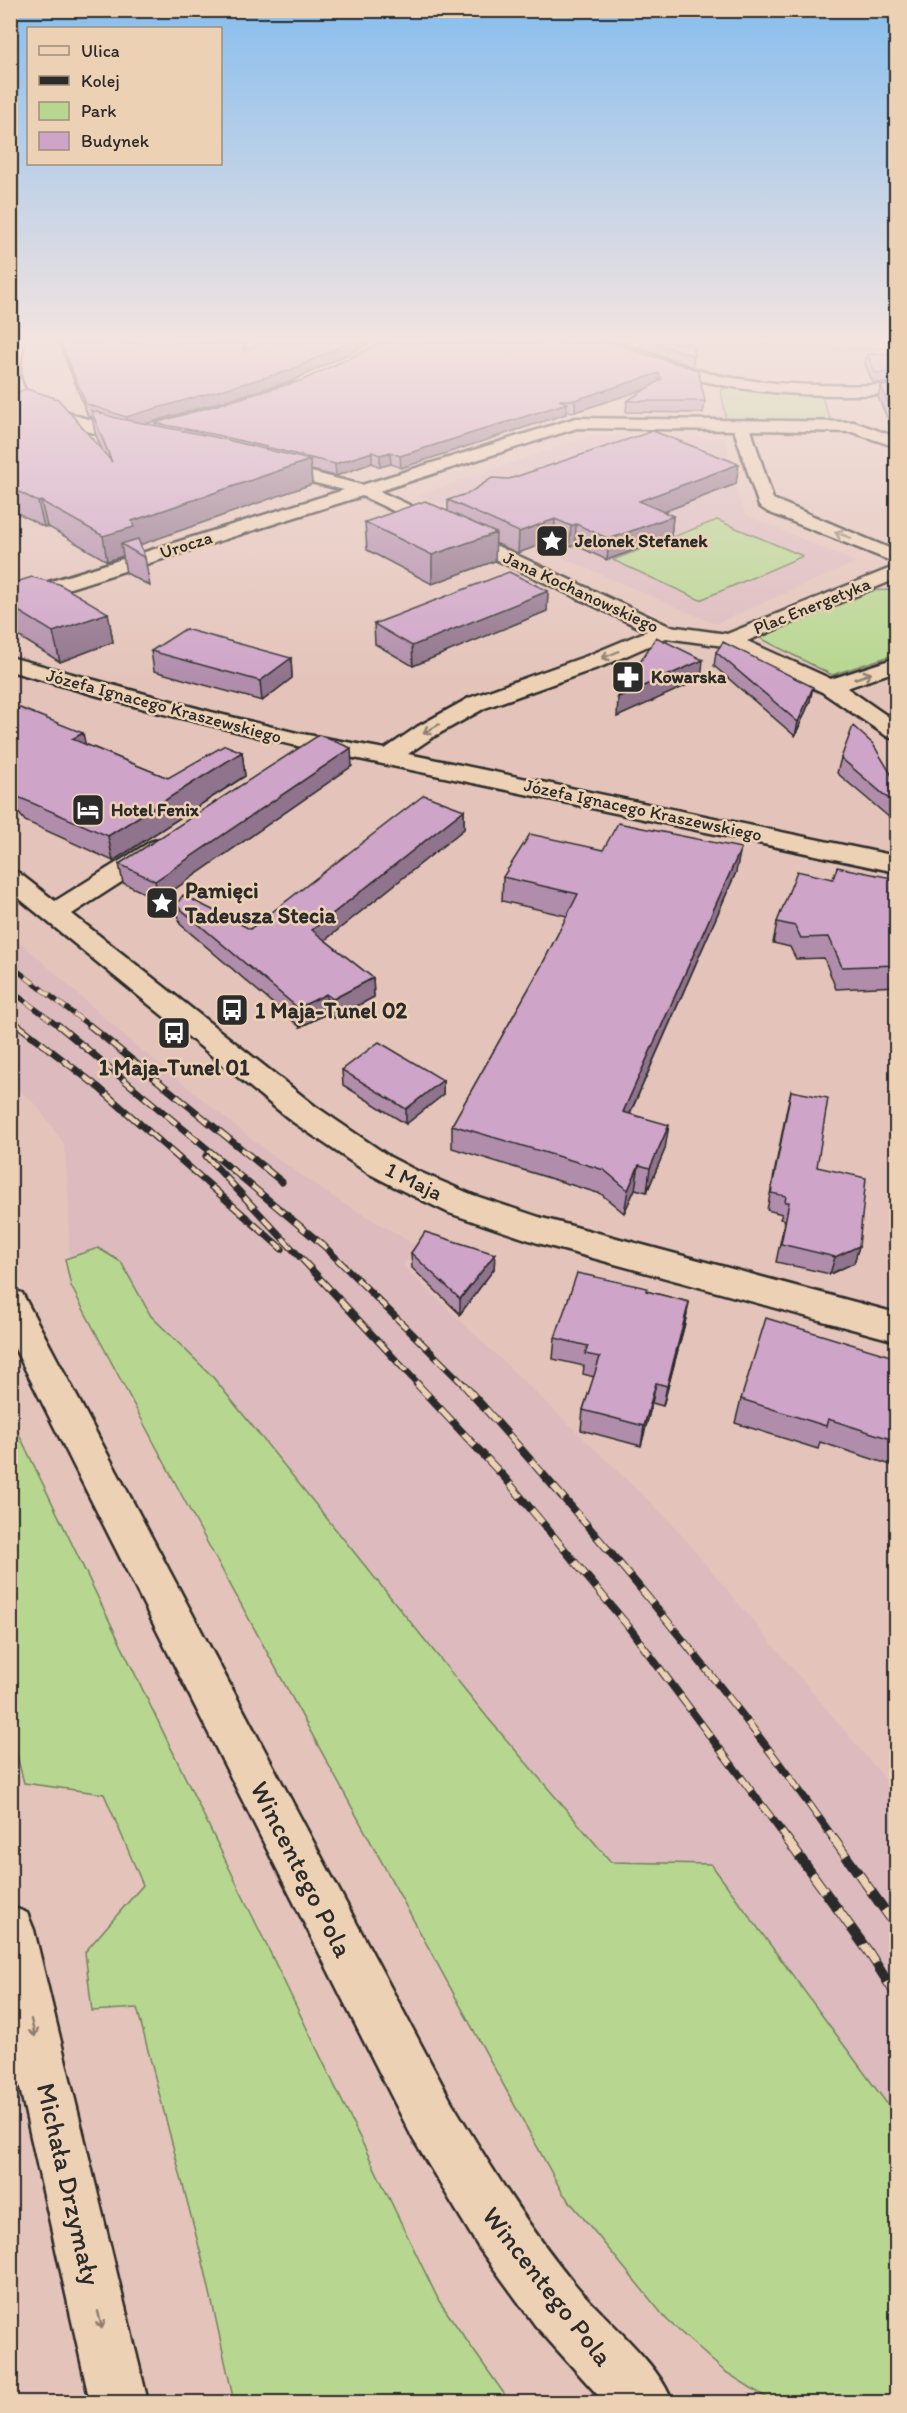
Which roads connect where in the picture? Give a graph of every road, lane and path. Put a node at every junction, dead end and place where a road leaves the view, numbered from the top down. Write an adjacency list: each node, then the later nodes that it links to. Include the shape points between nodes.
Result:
1 (472, 456): 4 (street, Urocza)
2 (751, 456): 5 (street, one-way to 2, via 765,502)
3 (252, 462): 4 (street)
4 (363, 490): 7 (street, Urocza); 8 (street, Jana Kochanowskiego)
5 (897, 557)
6 (897, 572): 9 (street, Plac Energetyka)
7 (10, 601)
8 (664, 631): 9 (street, Jana Kochanowskiego); 15 (street, one-way to 15, via 595,661 477,703)
9 (729, 641): 12 (street, Jana Kochanowskiego)
10 (10, 663): 14 (street, Józefa Ignacego Kraszewskiego)
11 (897, 664): 12 (street, one-way to 11)
12 (830, 687): 13 (street, Jana Kochanowskiego)
13 (897, 732)
14 (313, 745): 15 (street, Józefa Ignacego Kraszewskiego); 16 (street)
15 (389, 757): 18 (street, Józefa Ignacego Kraszewskiego)
16 (286, 763)
17 (176, 836): 20 (street)
18 (897, 864)
19 (10, 878): 20 (street, 1 Maja)
20 (55, 913): 22 (street, 1 Maja, via 304,1114 406,1179 538,1230)
21 (10, 1303): 25 (street, Wincentego Pola, via 437,2129 498,2229 548,2295)
22 (897, 1327)
23 (10, 1930): 24 (street, Michała Drzymały, one-way to 24)
24 (119, 2403)
25 (643, 2403)

